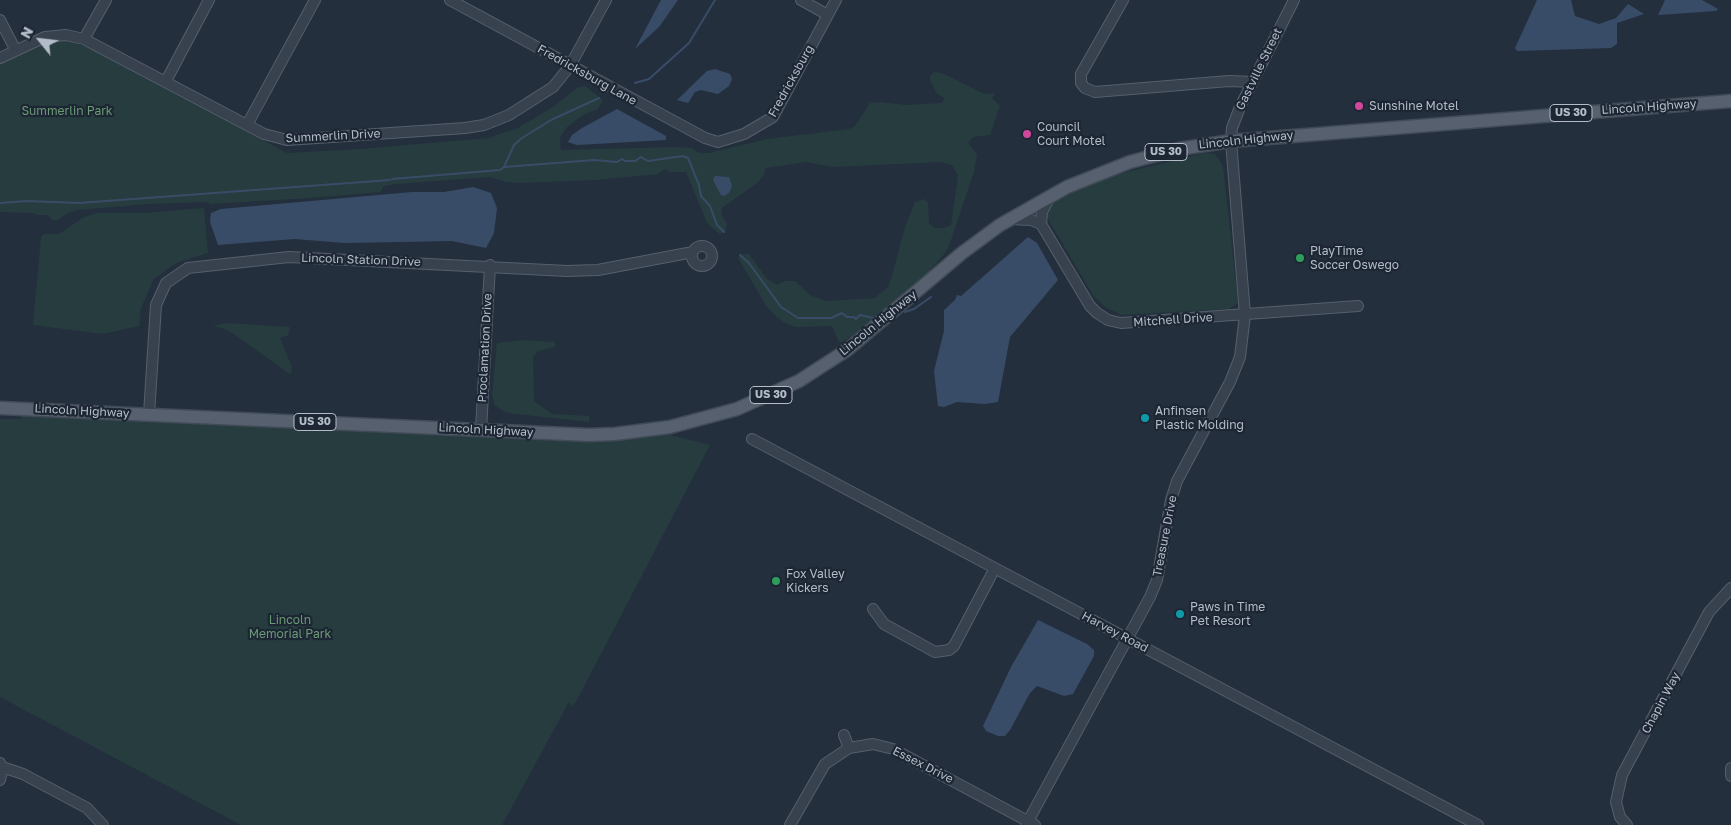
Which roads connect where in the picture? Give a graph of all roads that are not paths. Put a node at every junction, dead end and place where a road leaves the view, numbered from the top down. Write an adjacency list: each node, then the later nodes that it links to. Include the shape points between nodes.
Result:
1 (106, 0): 12 (street)
2 (209, 0): 16 (street)
3 (315, 0): 19 (street)
4 (450, 0): 15 (street, Fredricksburg Lane)
5 (606, 0): 15 (street, Summerlin Drive)
6 (801, 0): 10 (street)
7 (836, 0): 10 (street, Fredricksburg)
8 (1123, 0): 17 (street, via 1081,74 1084,88 1095,92)
9 (1294, 0): 17 (street, Gastville Street)
10 (828, 14): 20 (street, Fredricksburg, via 773,117)
11 (0, 20): 13 (street)
12 (84, 39): 13 (street, Summerlin Drive, via 56,35); 16 (street, Summerlin Drive)
13 (15, 49): 14 (street, Summerlin Drive)
14 (0, 58)
15 (570, 66): 19 (street, Summerlin Drive, via 553,87 509,115 484,125 287,140); 20 (street, Fredricksburg Lane, via 711,141)
16 (166, 81): 19 (street, Summerlin Drive)
17 (1253, 82): 21 (street, Gastville Street, via 1234,123)
18 (1731, 101): 21 (main road, Lincoln Highway / US 30)
19 (247, 125)
20 (726, 141)
21 (1231, 141): 22 (main road, Lincoln Highway / US 30, via 1179,149 1130,162); 28 (street, Treasure Drive)
22 (1050, 196): 23 (main road, Lincoln Highway / US 30); 24 (street, via 1042,212)
23 (1009, 219): 24 (street); 31 (main road, Lincoln Highway / US 30, via 962,253 847,350 799,381 752,404 699,421 632,433 589,435)
24 (1041, 224): 28 (street, Mitchell Drive, via 1090,306 1108,320 1121,323)
25 (693, 252): 26 (street, Lincoln Station Drive, via 598,270)
26 (490, 265): 30 (street, Lincoln Station Drive, via 289,257 188,268 166,283 156,305); 31 (street, Proclamation Drive)
27 (1358, 306): 28 (street, Mitchell Drive)
28 (1245, 315): 36 (street, Treasure Drive, via 1240,357 1178,482 1171,500 1157,580)
29 (0, 408): 30 (main road, Lincoln Highway / US 30)
30 (149, 414): 31 (main road, Lincoln Highway / US 30)
31 (481, 430)
32 (752, 439): 33 (street, Harvey Road)
33 (995, 568): 35 (street, via 949,650 935,652 884,624); 36 (street, Harvey Road)
34 (1731, 588): 47 (street, Chapin Way, via 1709,612 1622,775 1615,806)
35 (873, 609)
36 (1126, 638): 43 (street, Treasure Drive); 46 (street, Harvey Road)
37 (844, 734): 38 (street)
38 (848, 748): 43 (street, Essex Drive, via 873,744 889,748); 45 (street, Essex Drive, via 820,770)
39 (1, 765): 42 (street); 44 (street, via 86,808)
40 (1731, 768): 41 (street)
41 (1731, 776)
42 (0, 780)
43 (1030, 824)
44 (103, 825)
45 (790, 825)
46 (1478, 825)
47 (1627, 825)

